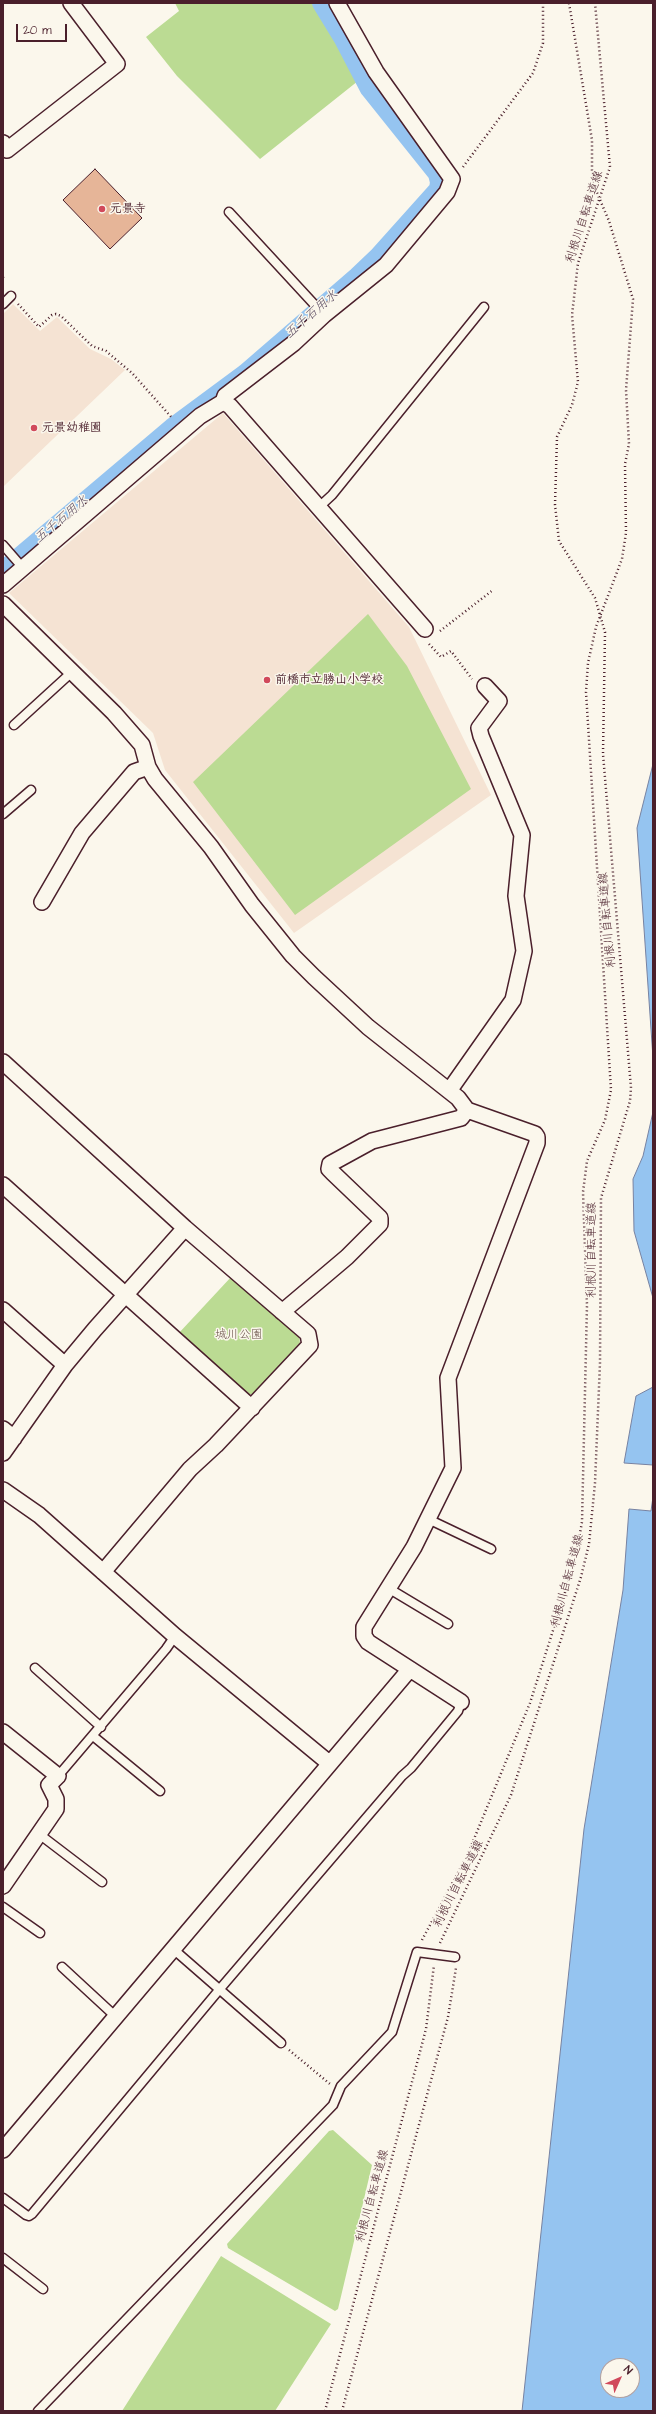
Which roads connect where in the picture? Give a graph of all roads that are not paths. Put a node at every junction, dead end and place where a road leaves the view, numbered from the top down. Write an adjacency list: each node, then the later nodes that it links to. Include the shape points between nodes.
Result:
1 (71, 3): 3 (street, via 117,64)
2 (336, 3): 8 (street, via 376,72 452,179 447,192 386,265)
3 (4, 149)
4 (229, 212): 8 (lane)
5 (11, 296): 6 (lane)
6 (3, 304)
7 (484, 307): 10 (lane, via 332,495)
8 (324, 315): 9 (street, via 225,396)
9 (223, 402): 10 (street, via 230,406); 12 (street, via 200,416)
10 (319, 507): 15 (street)
11 (3, 545): 12 (lane)
12 (23, 568): 13 (street)
13 (3, 585)
14 (3, 604): 16 (street)
15 (425, 629)
16 (72, 672): 18 (lane); 19 (street, via 114,712 142,745)
17 (485, 686): 24 (street, via 499,701 479,728 522,835 516,896 524,951 513,1000)
18 (14, 725)
19 (148, 767): 22 (street, via 134,772 82,833); 24 (street, via 155,780 211,848 293,956 368,1027)
20 (31, 790): 21 (lane)
21 (3, 814)
22 (42, 902)
23 (3, 1062): 27 (street)
24 (449, 1092): 25 (street, via 458,1098)
25 (467, 1110): 30 (street, via 461,1118 372,1141 330,1164 330,1169 380,1218 380,1224 347,1257); 36 (street, via 535,1134 537,1143 448,1378 454,1462)
26 (3, 1185): 28 (street)
27 (185, 1228): 28 (street); 30 (street)
28 (125, 1295): 31 (street); 32 (street)
29 (3, 1310): 31 (street)
30 (282, 1312): 32 (street, via 308,1334 310,1346)
31 (65, 1366): 33 (street)
32 (252, 1408): 38 (street, via 190,1469)
33 (9, 1434): 34 (street)
34 (3, 1453)
35 (3, 1490): 38 (street, via 39,1515)
36 (428, 1519): 37 (lane); 39 (street)
37 (491, 1549)
38 (103, 1572): 41 (street)
39 (388, 1588): 40 (lane); 43 (street, via 364,1627 364,1636 368,1642)
40 (448, 1624)
41 (175, 1636): 45 (lane); 48 (street)
42 (35, 1668): 45 (lane)
43 (410, 1669): 44 (street); 48 (street)
44 (461, 1702): 59 (lane, via 458,1711 411,1768)
45 (102, 1727): 47 (lane)
46 (3, 1732): 49 (street)
47 (93, 1736): 49 (lane); 50 (lane)
48 (329, 1763): 56 (street)
49 (58, 1776): 51 (street, via 48,1785 56,1799 56,1809)
50 (160, 1791)
51 (38, 1834): 52 (lane); 53 (street)
52 (102, 1882)
53 (3, 1886)
54 (3, 1907): 55 (lane)
55 (40, 1933)
56 (172, 1948): 59 (lane); 60 (street)
57 (455, 1957): 66 (lane, via 417,1952 392,2032 341,2086 333,2105)
58 (62, 1967): 60 (lane)
59 (219, 1990): 61 (lane); 63 (lane, via 32,2214 26,2215)
60 (115, 2016): 62 (street)
61 (281, 2043)
62 (3, 2150)
63 (3, 2198)
64 (3, 2258): 65 (lane)
65 (43, 2289)
66 (38, 2411)

